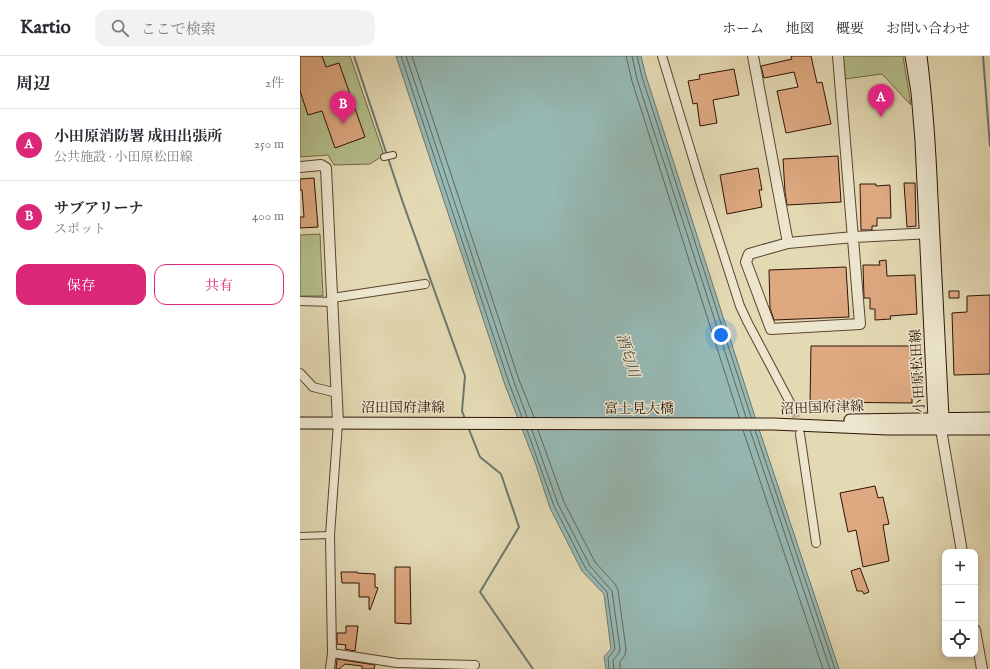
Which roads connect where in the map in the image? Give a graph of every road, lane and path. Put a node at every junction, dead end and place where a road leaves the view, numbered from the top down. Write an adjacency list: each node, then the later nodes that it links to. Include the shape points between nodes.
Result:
1 (662, 56): 17 (street, via 740,306)
2 (753, 56): 11 (street)
3 (838, 56): 10 (street)
4 (911, 56): 9 (main road, 小田原松田線, via 917,92)
5 (921, 56): 9 (main road, 小田原松田線, via 929,133)
6 (393, 154): 7 (street)
7 (384, 158)
8 (300, 167): 13 (street, via 326,168)
9 (930, 233): 10 (street); 19 (main road, 小田原松田線)
10 (854, 237): 11 (street); 11 (street, via 860,324 771,329 746,262 749,254)
11 (788, 243)
12 (424, 284): 13 (street)
13 (332, 300): 14 (street); 16 (street)
14 (300, 301)
15 (300, 373): 16 (street, via 313,387)
16 (337, 393): 21 (street)
17 (794, 410)
18 (990, 418): 19 (main road, 沼田国府津線)
19 (939, 422): 23 (main road, 沼田国府津線, via 888,429); 24 (main road, 沼田国府津線); 29 (street)
20 (300, 423): 21 (main road, 沼田国府津線)
21 (338, 423): 22 (main road, 沼田国府津線); 26 (street)
22 (505, 423): 23 (main road, 富士見大橋)
23 (774, 424)
24 (990, 429)
25 (800, 434): 28 (street)
26 (330, 535): 27 (street); 31 (street)
27 (300, 536)
28 (816, 543)
29 (961, 549)
30 (978, 647): 35 (street)
31 (332, 653): 33 (street); 34 (street)
32 (475, 665): 33 (street)
33 (412, 666)
34 (330, 669)
35 (982, 669)

